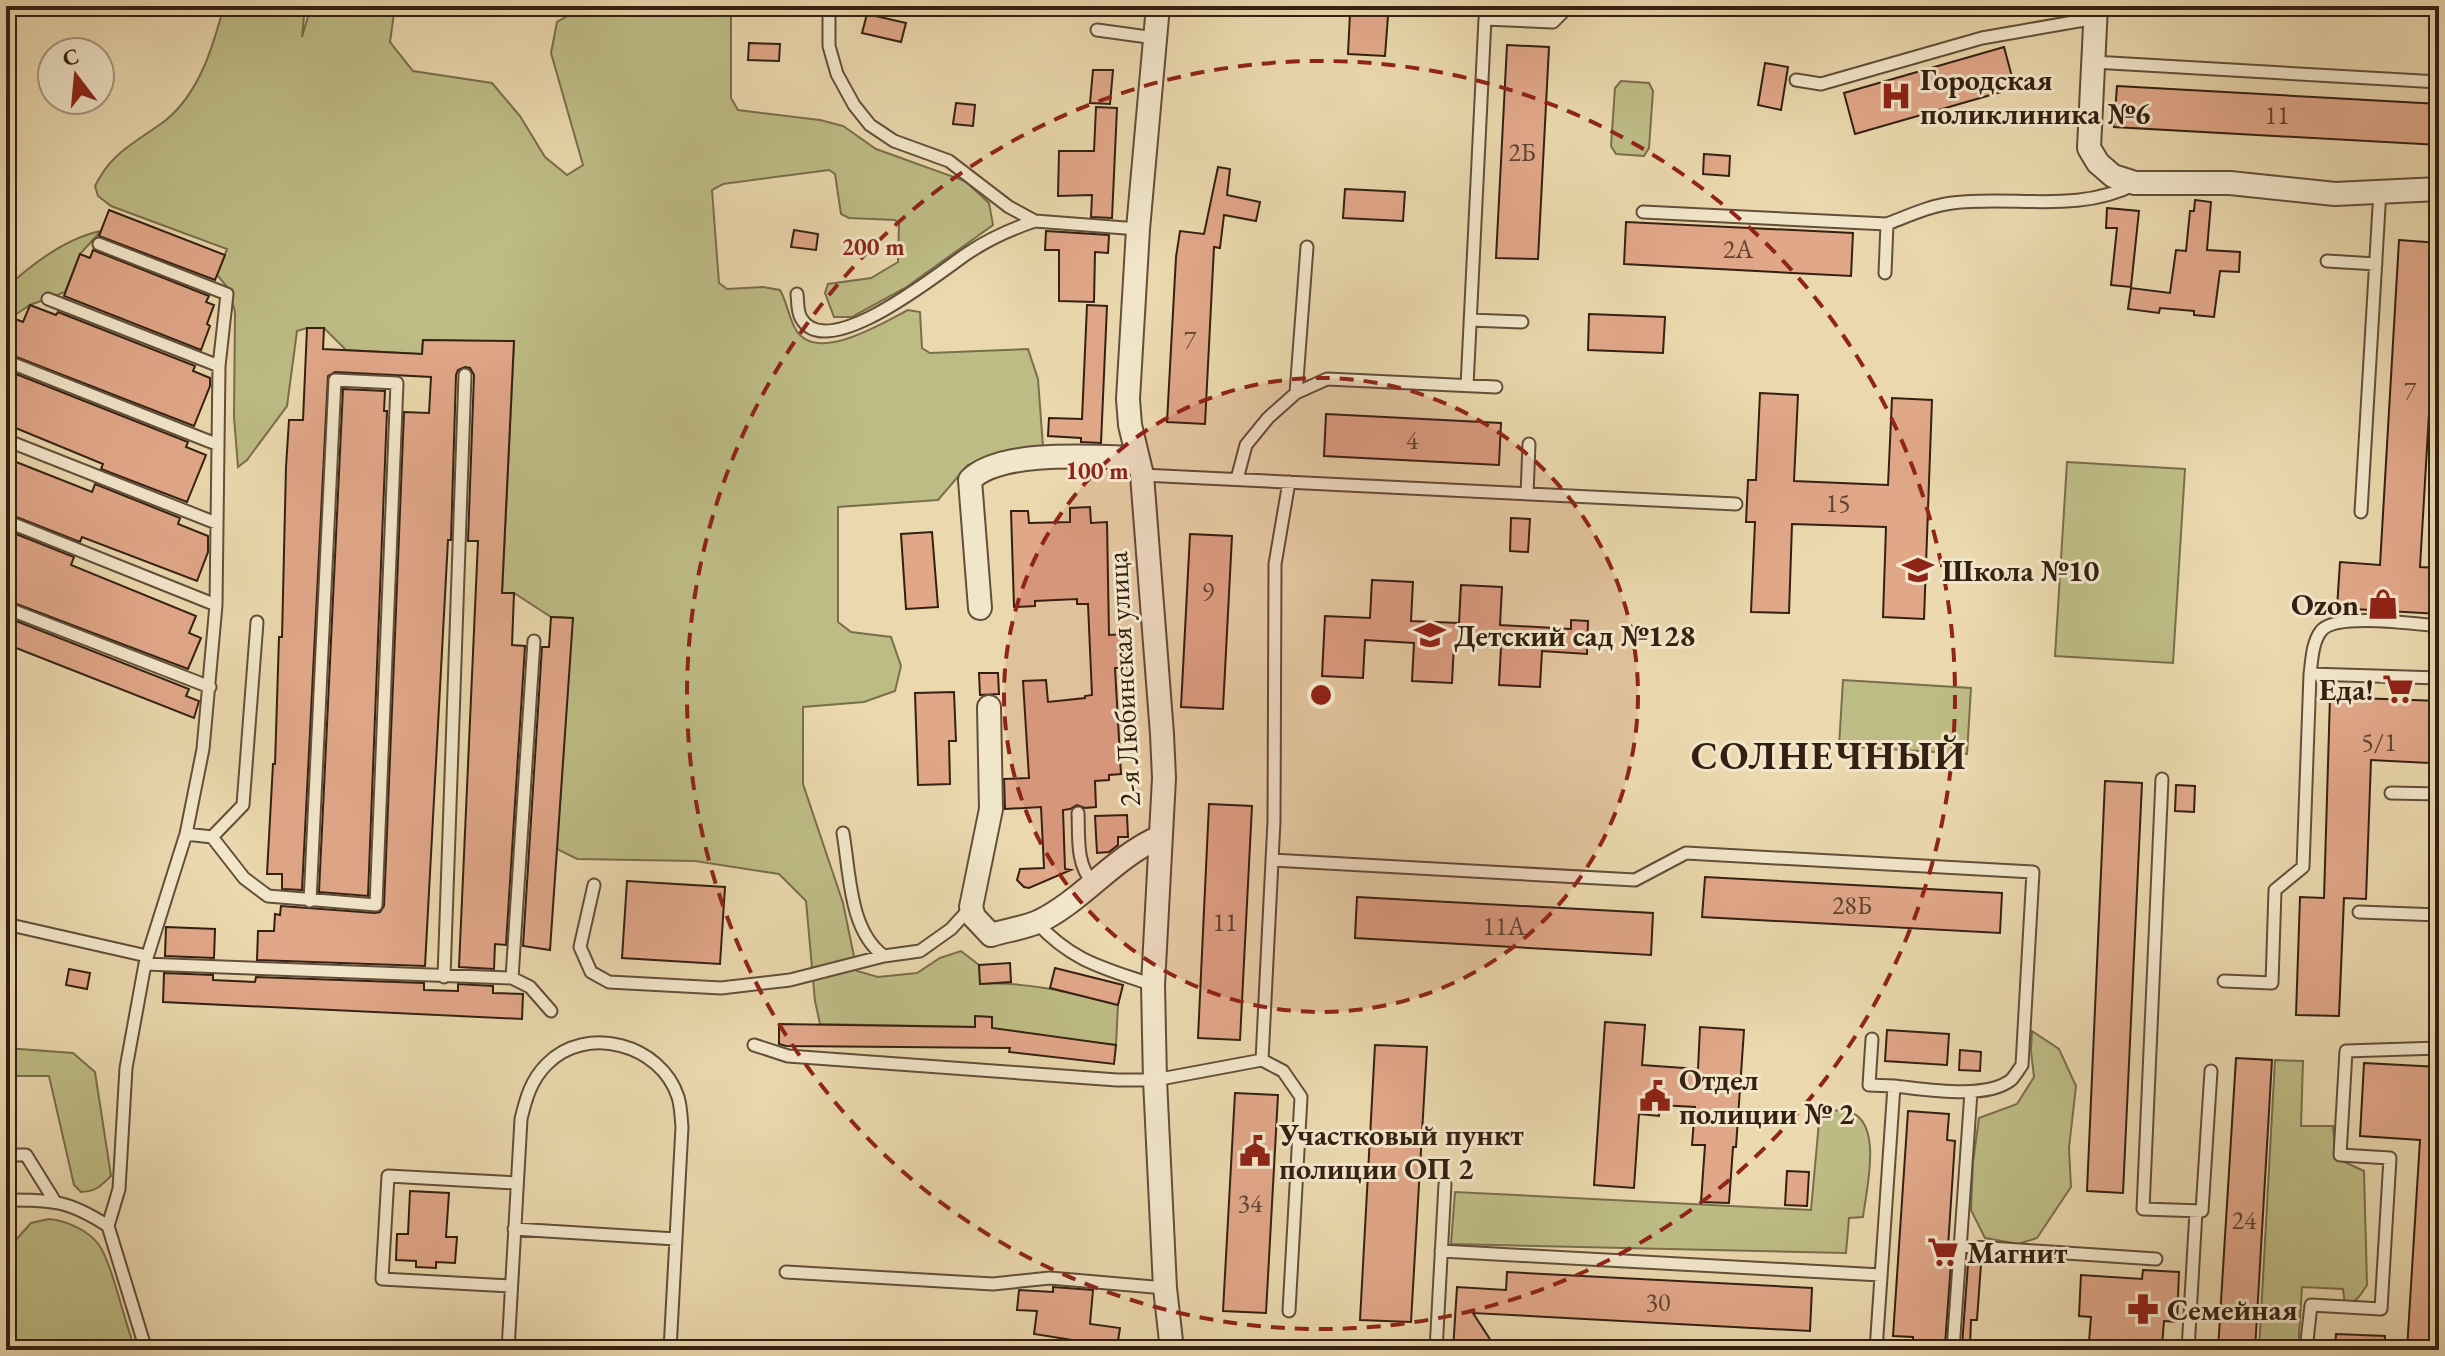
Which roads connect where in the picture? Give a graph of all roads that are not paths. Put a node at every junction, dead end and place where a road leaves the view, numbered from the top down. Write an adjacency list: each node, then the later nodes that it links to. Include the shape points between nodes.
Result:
1 (1158, 6): 6 (street, 2-я Любинская улица)
2 (1565, 6): 24 (lane, via 1553,22 1485,19)
3 (2096, 12): 7 (street); 8 (lane, via 1821,84)
4 (829, 14): 14 (lane, via 829,46 837,74 870,125 894,141 949,161)
5 (1097, 30): 6 (lane)
6 (1155, 38): 16 (street, 2-я Любинская улица)
7 (2093, 62): 9 (lane); 10 (street, via 2089,148 2113,176)
8 (1796, 80)
9 (2439, 82)
10 (2135, 183): 12 (street, via 2230,183 2335,194); 15 (lane, via 2087,198 2035,204 1951,203)
11 (2439, 189): 12 (street)
12 (2380, 190): 20 (lane)
13 (1643, 212): 15 (lane)
14 (1035, 221): 16 (lane); 22 (lane, via 1007,230 849,328 810,327 802,320)
15 (1887, 224): 21 (lane)
16 (1138, 229): 35 (street, 2-я Любинская улица, via 1128,399)
17 (99, 244): 27 (lane, via 227,294)
18 (1307, 247): 31 (lane)
19 (2327, 261): 20 (lane)
20 (2376, 264): 40 (lane)
21 (1885, 273)
22 (797, 294)
23 (48, 299): 27 (lane)
24 (1470, 320): 25 (lane); 29 (lane)
25 (1522, 322)
26 (6, 361): 33 (lane)
27 (219, 366): 33 (lane)
28 (465, 375): 74 (lane)
29 (1467, 386): 30 (lane); 31 (lane, via 1327,379)
30 (1496, 387)
31 (1296, 393): 36 (lane, via 1246,445)
32 (6, 440): 42 (lane)
33 (216, 444): 42 (lane)
34 (1529, 444): 38 (lane)
35 (1140, 466): 36 (lane); 45 (street, via 1054,457 980,469 970,480); 60 (street, 2-я Любинская улица, via 1162,734)
36 (1237, 479): 37 (lane)
37 (1289, 482): 38 (lane); 61 (lane, via 1275,564)
38 (1527, 494): 39 (lane)
39 (1736, 504)
40 (2361, 512)
41 (6, 521): 43 (lane)
42 (216, 523): 43 (lane)
43 (216, 605): 51 (lane)
44 (6, 608): 51 (lane)
45 (980, 608)
46 (257, 622): 59 (lane, via 243,805)
47 (2439, 626): 49 (lane, via 2341,620 2323,629)
48 (534, 641): 75 (lane)
49 (2310, 674): 50 (lane); 76 (lane, via 2303,867 2275,890 2272,983)
50 (2439, 678)
51 (210, 687): 58 (lane)
52 (989, 707): 65 (street, via 991,809)
53 (2162, 779): 92 (lane, via 2143,1209)
54 (2391, 793): 55 (lane)
55 (2439, 794)
56 (1078, 813): 62 (lane, via 1080,860)
57 (843, 833): 72 (lane, via 857,917 871,947)
58 (186, 834): 59 (lane); 73 (lane)
59 (212, 837): 64 (lane, via 244,878 268,896)
60 (1160, 837): 62 (street); 77 (street, 2-я Любинская улица)
61 (1272, 860): 82 (lane); 86 (lane, via 1635,880 1686,853 2033,872 2022,1065 2010,1080)
62 (1092, 882): 68 (street)
63 (594, 885): 72 (lane, via 580,947 591,972 609,982 721,988 790,980)
64 (310, 901): 64 (lane, via 376,905 397,383 335,380)
65 (971, 907): 70 (street); 71 (lane)
66 (2359, 912): 67 (lane)
67 (2439, 915)
68 (1037, 923): 70 (street); 77 (lane, via 1081,959)
69 (6, 924): 73 (lane)
70 (991, 935): 71 (lane, via 972,929)
71 (941, 936): 72 (lane, via 920,951)
72 (884, 956)
73 (146, 960): 74 (lane); 93 (lane, via 126,1068 119,1189)
74 (444, 977): 75 (lane)
75 (512, 978): 78 (lane, via 530,987)
76 (2224, 981)
77 (1153, 985): 84 (street, 2-я Любинская улица)
78 (551, 1011)
79 (1872, 1039): 85 (lane, via 1869,1085)
80 (754, 1045): 84 (lane, via 788,1056)
81 (2439, 1048): 112 (lane, via 2346,1051 2340,1155 2390,1158 2381,1309 2311,1305)
82 (1262, 1060): 84 (lane); 103 (lane, via 1283,1071 1301,1097)
83 (2211, 1071): 92 (lane, via 2202,1211)
84 (1155, 1080): 102 (street, 2-я Любинская улица)
85 (1894, 1086): 86 (lane); 100 (lane)
86 (1971, 1092): 96 (lane)
87 (6, 1155): 91 (lane, via 26,1155)
88 (517, 1183): 94 (lane); 95 (lane, via 525,1103 529,1088 548,1063 575,1045 606,1042 637,1050 662,1069 678,1096 682,1127); 101 (lane, via 388,1176 386,1205 382,1279)
89 (1445, 1184): 97 (lane)
90 (6, 1200): 91 (lane)
91 (54, 1200): 93 (lane, via 83,1209)
92 (2196, 1211): 111 (lane)
93 (108, 1226): 104 (lane)
94 (514, 1229): 95 (lane); 101 (lane)
95 (676, 1239): 106 (lane)
96 (1960, 1246): 98 (lane); 110 (lane)
97 (1441, 1251): 100 (lane); 108 (lane)
98 (2156, 1259)
99 (786, 1272): 102 (lane, via 993,1284 1050,1278)
100 (1881, 1275): 109 (lane)
101 (511, 1286): 105 (lane)
102 (1165, 1288): 107 (street, 2-я Любинская улица)
103 (1289, 1311)
104 (146, 1350)
105 (508, 1350)
106 (670, 1350)
107 (1172, 1350)
108 (1436, 1350)
109 (1876, 1350)
110 (1953, 1350)
111 (2188, 1350)
112 (2306, 1350)

